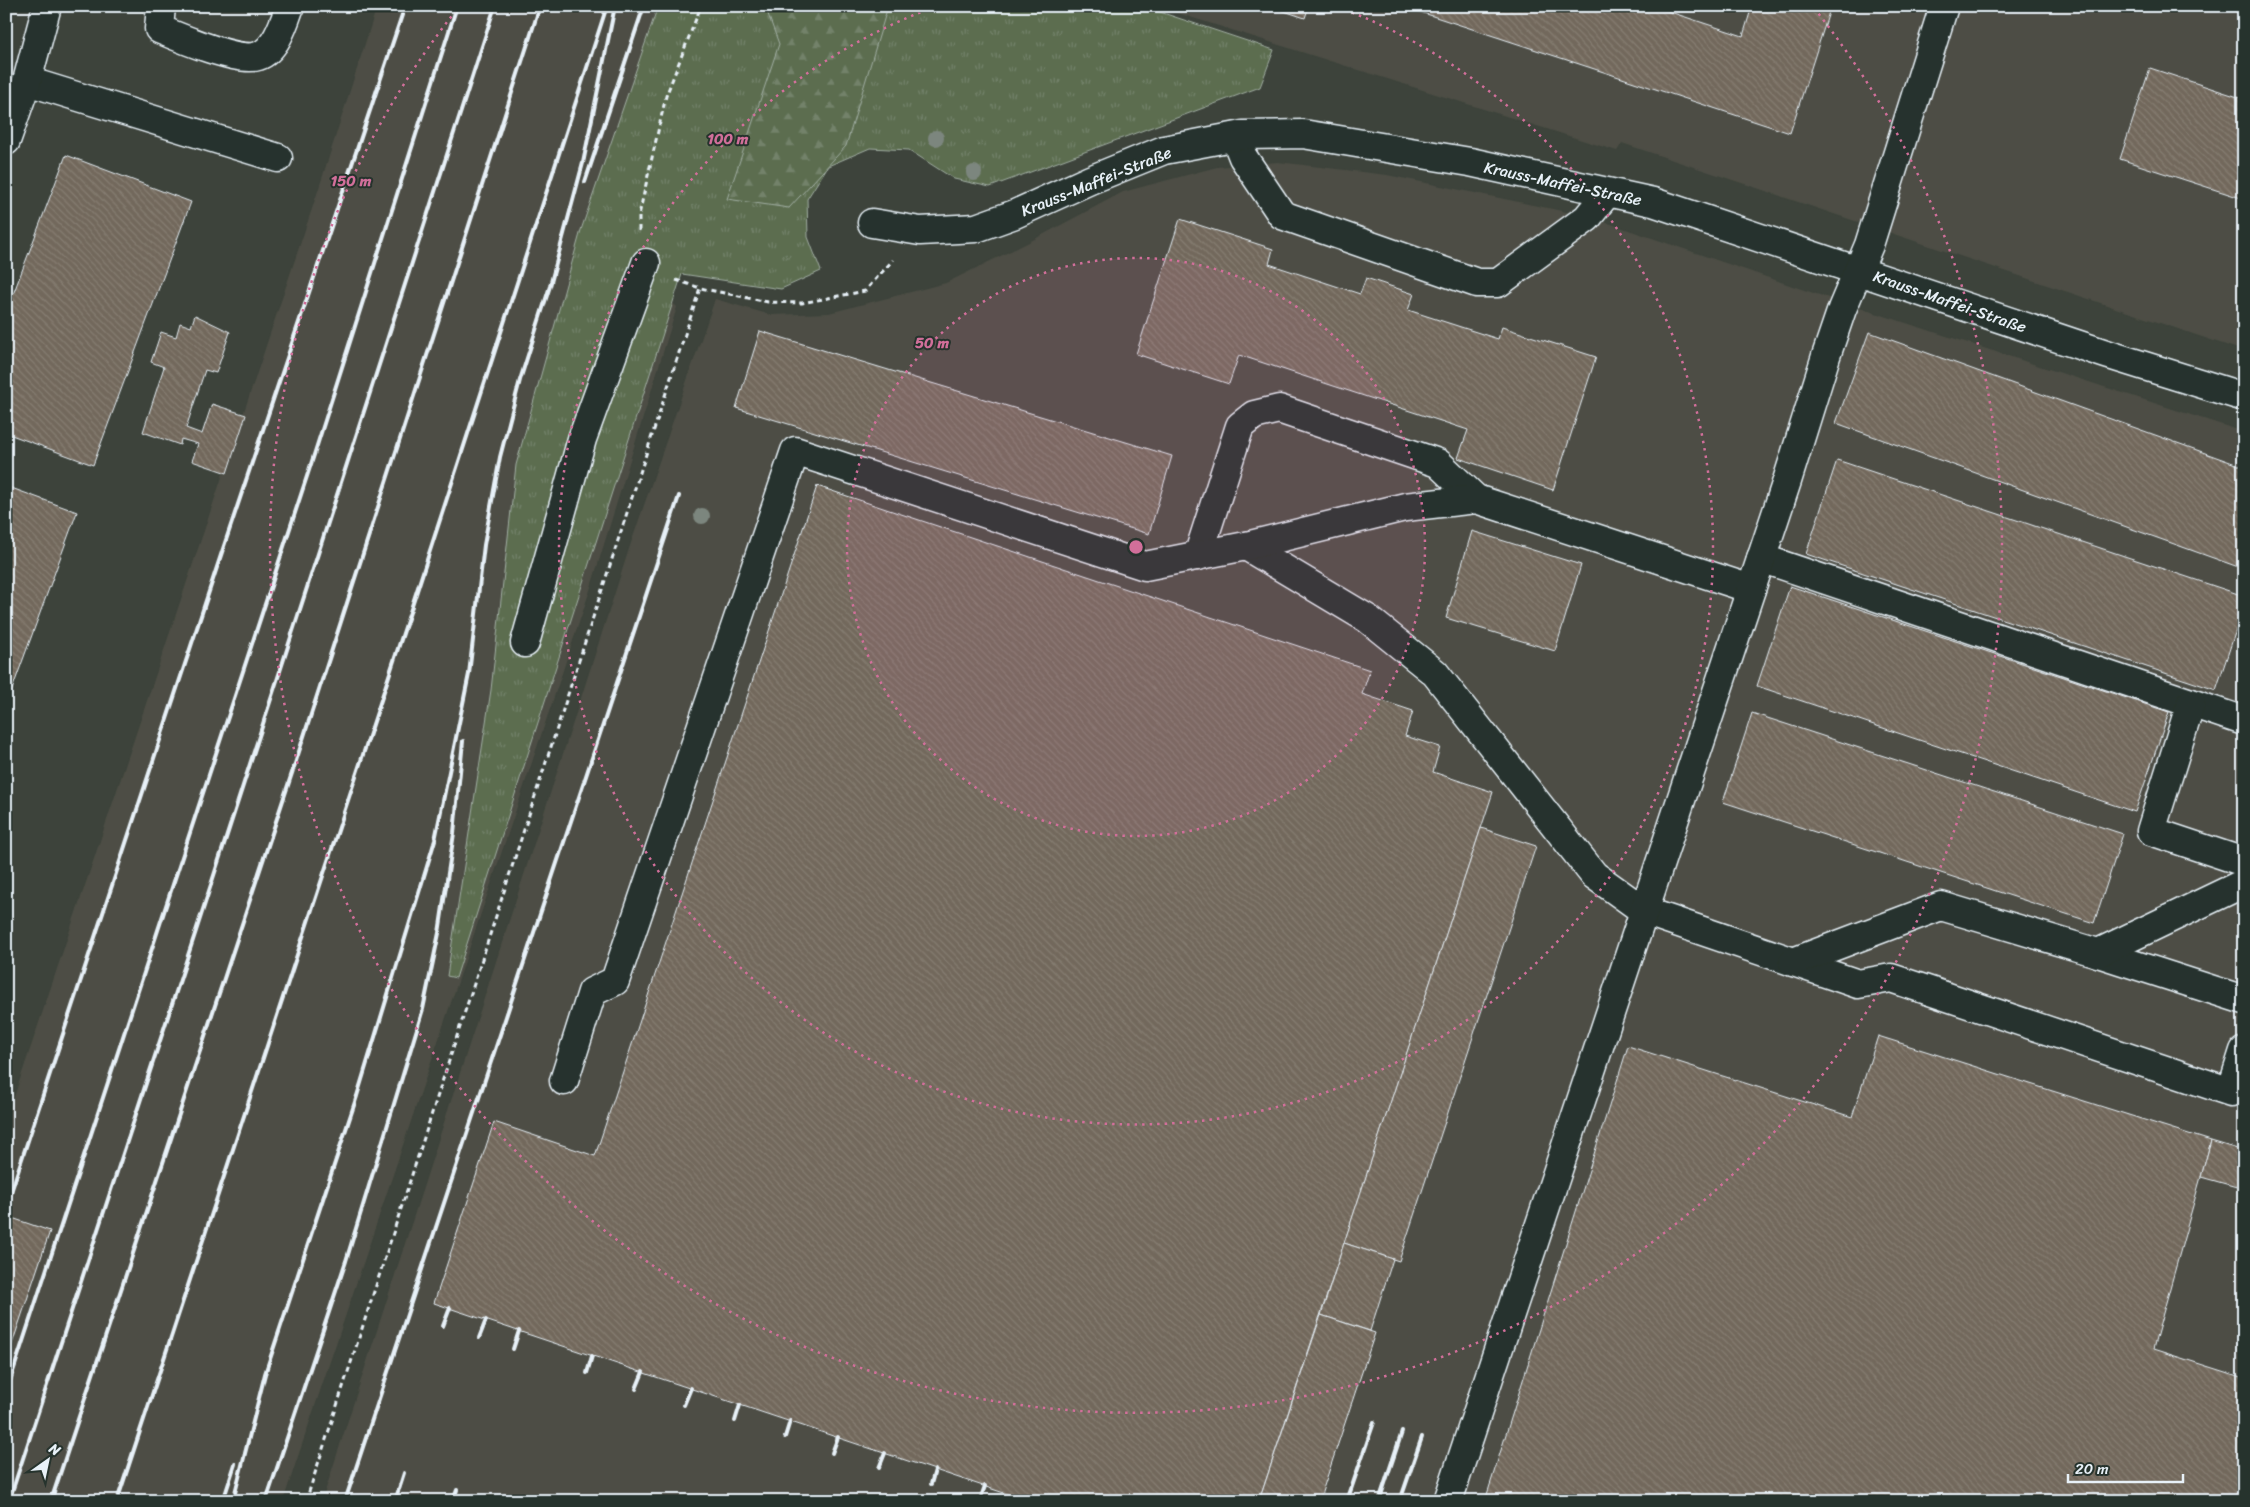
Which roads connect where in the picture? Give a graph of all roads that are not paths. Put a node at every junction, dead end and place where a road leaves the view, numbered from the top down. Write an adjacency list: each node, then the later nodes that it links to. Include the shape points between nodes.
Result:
1 (47, 6): 5 (street)
2 (161, 6): 3 (street, via 159,29 242,58 258,56 278,38)
3 (290, 6)
4 (1944, 6): 12 (street)
5 (27, 81): 7 (street); 8 (street)
6 (1235, 136): 9 (street, Krauss-Maffei-Straße, via 1303,134 1470,162); 9 (street, via 1243,157 1282,215 1477,283 1498,283 1587,218); 10 (street, Krauss-Maffei-Straße, via 1164,150 976,228 920,231)
7 (6, 141)
8 (278, 158)
9 (1607, 192): 12 (street, Krauss-Maffei-Straße, via 1652,202)
10 (872, 223)
11 (646, 263): 19 (street, via 582,440)
12 (1859, 271): 13 (street, Krauss-Maffei-Straße); 17 (street, via 1826,356)
13 (2244, 397)
14 (1476, 499): 15 (street, via 1405,507); 16 (street, via 1438,463 1279,409 1254,415 1240,426); 18 (street)
15 (1246, 546): 16 (street); 24 (street, via 1368,618 1436,673 1594,875)
16 (1198, 556): 29 (street, via 1145,566 795,451 615,981 592,992)
17 (1761, 558): 18 (street); 20 (street)
18 (1751, 588): 24 (street)
19 (525, 643)
20 (2191, 703): 21 (street); 22 (street, via 2151,830)
21 (2244, 721)
22 (2244, 862)
23 (2244, 883): 25 (street)
24 (1644, 911): 26 (street); 30 (street)
25 (2098, 953): 26 (street, via 1941,906); 27 (street)
26 (1793, 962): 28 (street, via 1858,984 1891,978 2231,1092)
27 (2244, 1000)
28 (2244, 1051)
29 (564, 1081)
30 (1448, 1501)

